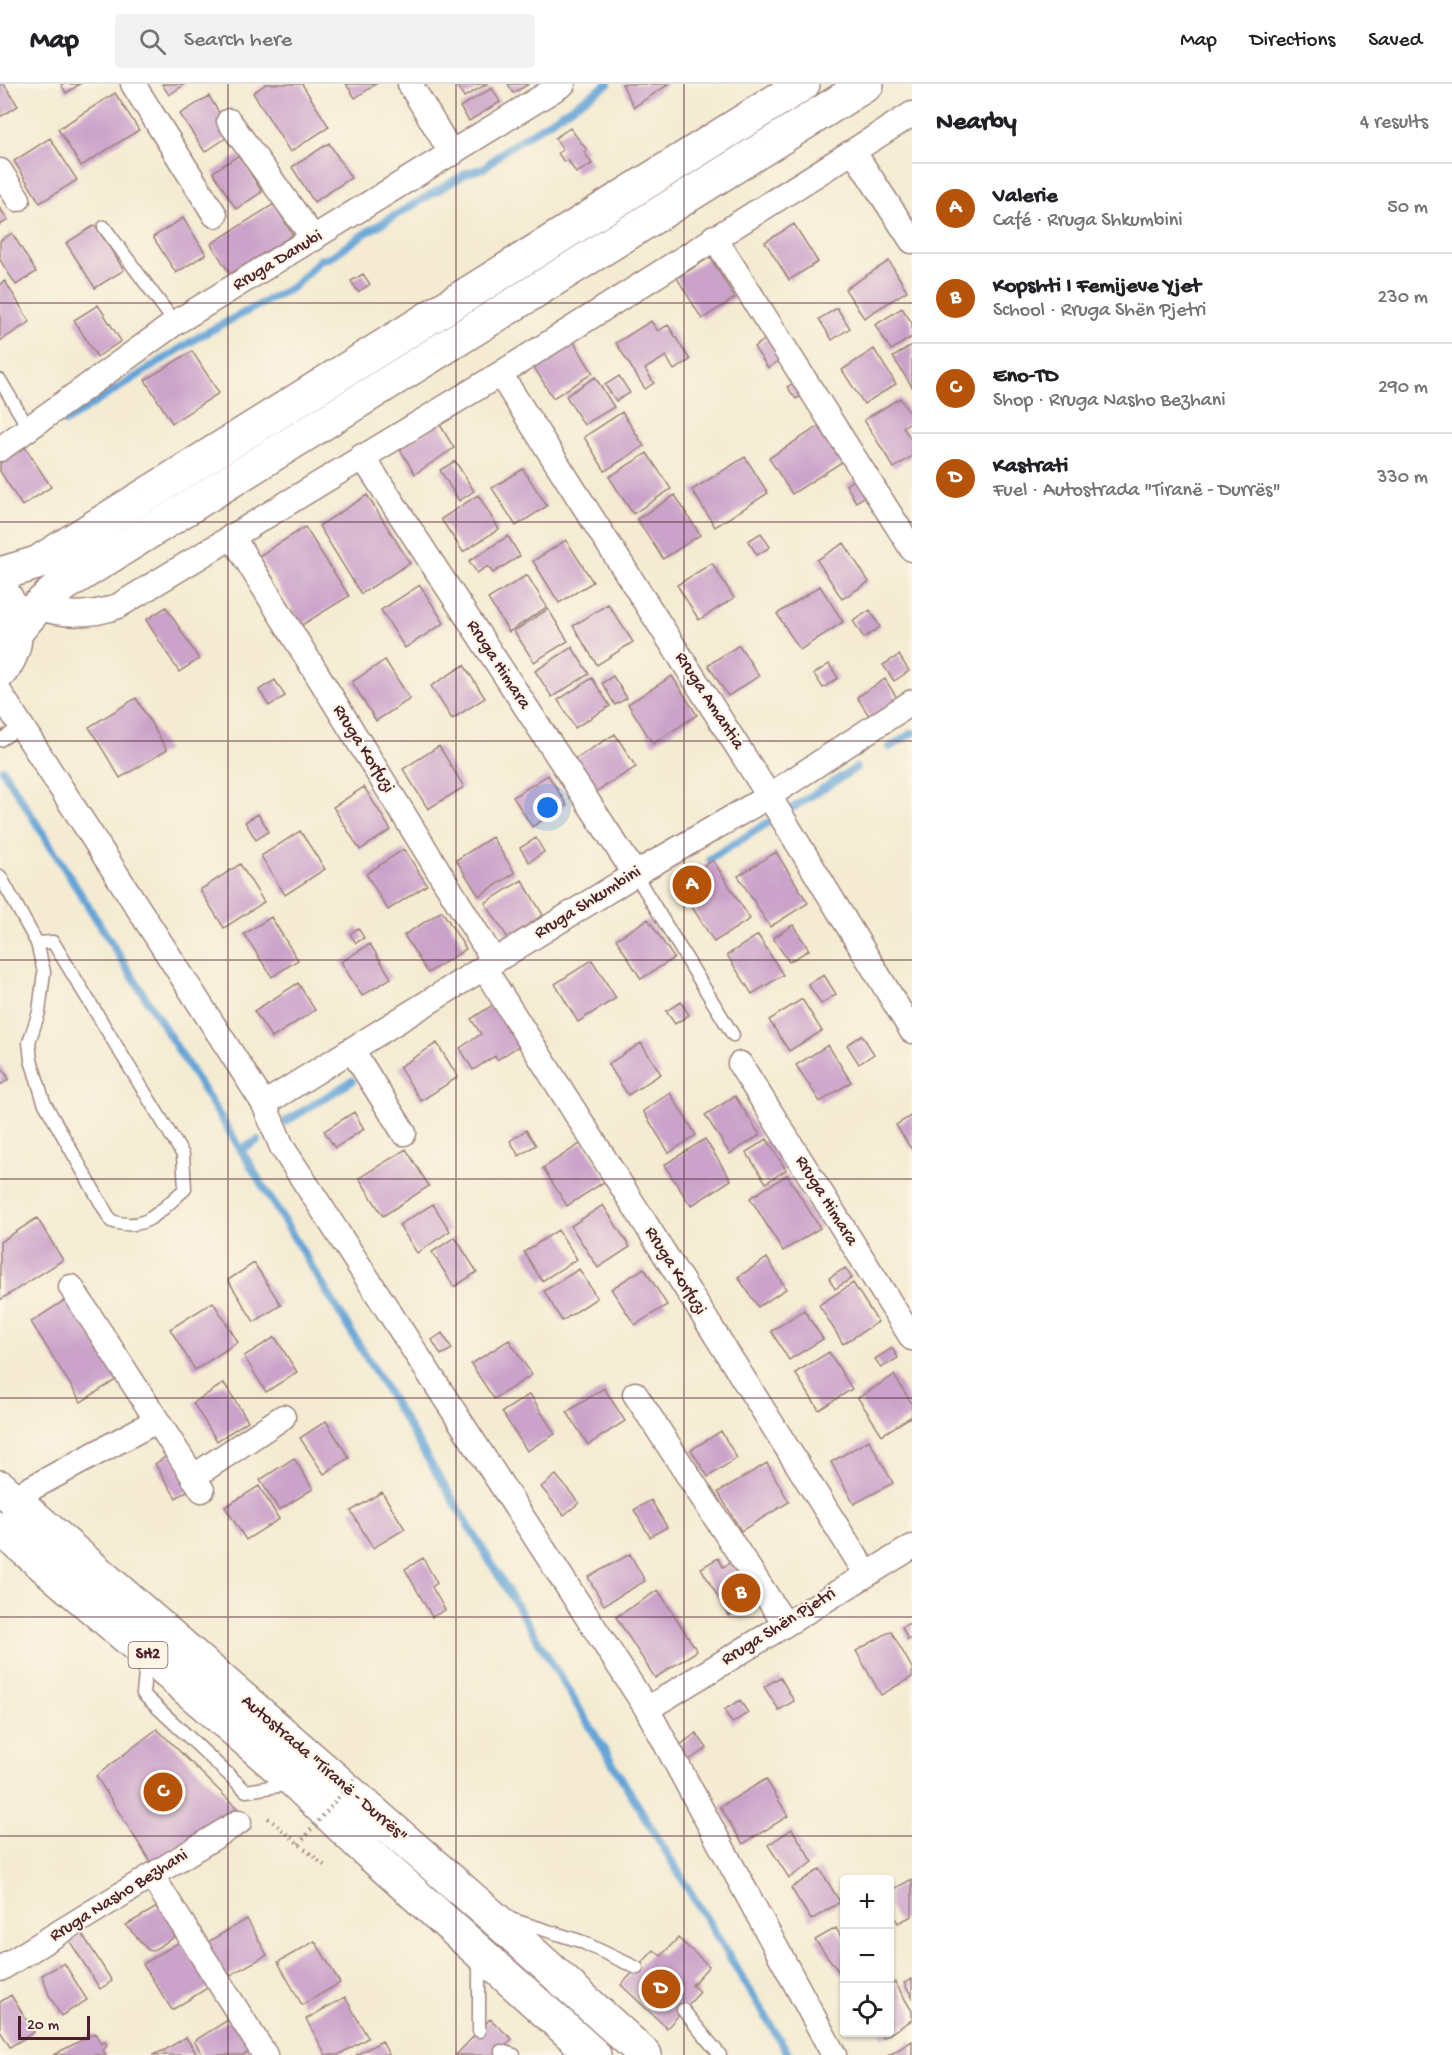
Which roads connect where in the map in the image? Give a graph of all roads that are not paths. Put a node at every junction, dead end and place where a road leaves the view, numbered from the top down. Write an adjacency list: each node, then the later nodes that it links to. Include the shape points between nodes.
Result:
1 (134, 84): 12 (street)
2 (410, 84): 9 (street)
3 (563, 84): 9 (street, Rruga Danubi)
4 (803, 84): 25 (main road, via 37,563)
5 (867, 84): 27 (main road, via 56,590)
6 (912, 114): 8 (street)
7 (229, 121): 15 (street)
8 (853, 152): 14 (street); 16 (street)
9 (452, 154): 15 (street, Rruga Danubi)
10 (0, 171): 11 (street)
11 (18, 199)
12 (215, 215)
13 (104, 227): 17 (lane)
14 (714, 237): 18 (street); 24 (street)
15 (314, 239): 17 (street, Rruga Danubi)
16 (912, 241)
17 (175, 323): 20 (street, Rruga Danubi)
18 (500, 374): 22 (street); 34 (street, Rruga Amantia)
19 (0, 380): 20 (lane)
20 (29, 429): 21 (street, Rruga Danubi)
21 (0, 449)
22 (362, 456): 23 (street); 35 (street, Rruga Himara)
23 (232, 536): 27 (street, via 105,611 52,612); 38 (street, Rruga Korfuzi)
24 (912, 549)
25 (0, 574)
26 (0, 589): 28 (main road, via 13,613)
27 (37, 607): 28 (main road)
28 (16, 632): 29 (main road, via 13,650)
29 (0, 672)
30 (0, 693): 32 (street)
31 (911, 705): 34 (street, Rruga Shkumbini)
32 (21, 727): 33 (lane); 43 (street)
33 (0, 740)
34 (769, 796): 35 (street, Rruga Shkumbini); 39 (street, Rruga Amantia)
35 (635, 874): 38 (street, Rruga Shkumbini); 40 (lane)
36 (0, 876): 37 (lane)
37 (37, 943): 37 (lane, via 44,972 39,1012 29,1042 44,1102 111,1221 144,1224 184,1189 183,1155 53,942)
38 (489, 964): 41 (street, Rruga Shkumbini); 53 (street, Rruga Korfuzi)
39 (912, 1031)
40 (733, 1035)
41 (352, 1050): 43 (street, Rruga Shkumbini); 44 (street)
42 (740, 1064): 46 (street, Rruga Himara)
43 (264, 1104): 55 (street, via 282,1147)
44 (404, 1133)
45 (71, 1287): 49 (street)
46 (912, 1338)
47 (635, 1394): 54 (street)
48 (283, 1418): 49 (street, via 197,1484)
49 (156, 1421): 50 (street)
50 (6, 1493): 58 (main road, Autostrada "Tiranë - Durrës" / SH2)
51 (6, 1542): 59 (main road, Autostrada "Tiranë - Durrës" / SH2, via 45,1566 296,1783)
52 (912, 1547): 53 (street, Rruga Shën Pjetri)
53 (866, 1573): 54 (street, Rruga Shën Pjetri)
54 (785, 1624): 55 (street, Rruga Shën Pjetri)
55 (647, 1709): 70 (street)
56 (239, 1822): 57 (street, Rruga Nasho Bezhani)
57 (152, 1876): 61 (street, Rruga Nasho Bezhani); 65 (street)
58 (493, 1917): 60 (lane, via 517,1919 580,1941); 68 (main road, Autostrada "Tiranë - Durrës" / SH2)
59 (479, 1952): 63 (lane); 67 (main road, Autostrada "Tiranë - Durrës" / SH2)
60 (637, 1968)
61 (0, 1969)
62 (683, 2010): 69 (lane)
63 (479, 2031)
64 (501, 2051): 66 (lane)
65 (265, 2055)
66 (514, 2055)
67 (594, 2055)
68 (645, 2055)
69 (720, 2055)
70 (834, 2055)

